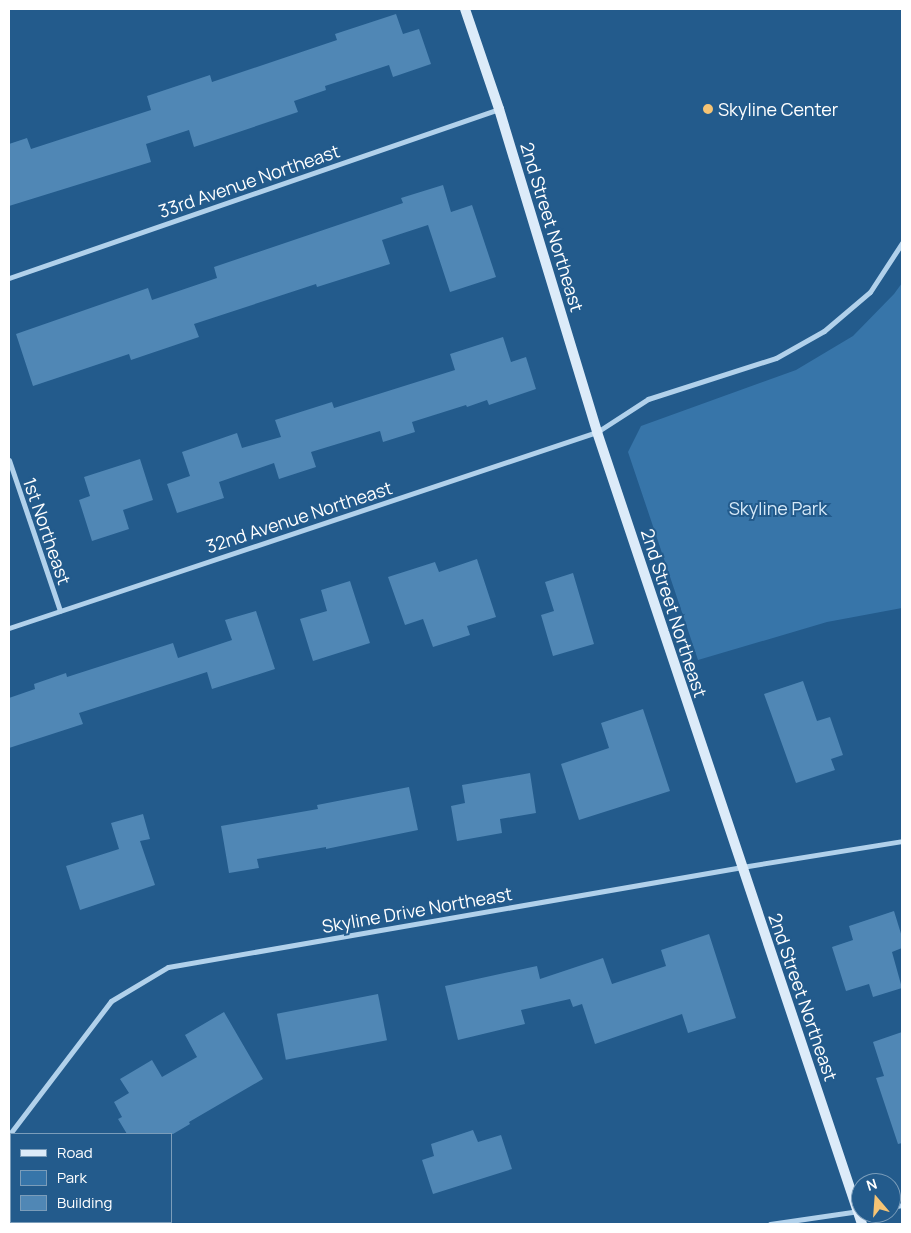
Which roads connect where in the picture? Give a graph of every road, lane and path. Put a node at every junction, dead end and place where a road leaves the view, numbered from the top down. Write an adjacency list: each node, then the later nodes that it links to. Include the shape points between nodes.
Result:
1 (465, 9): 2 (street, 2nd Street Northeast)
2 (499, 109): 4 (street, 33rd Avenue Northeast); 5 (street, 2nd Street Northeast)
3 (902, 243): 5 (street, via 870,292 824,331 776,358 648,400)
4 (9, 278)
5 (597, 432): 7 (street, 32nd Avenue Northeast); 10 (street, 2nd Street Northeast)
6 (9, 460): 7 (street, 1st Northeast)
7 (60, 610): 8 (street, 32nd Avenue Northeast)
8 (9, 628)
9 (902, 841): 10 (street, Skyline Drive Northeast)
10 (742, 867): 11 (street, Skyline Drive Northeast, via 168,967 111,1001); 12 (street, 2nd Street Northeast)
11 (11, 1133)
12 (851, 1187)
13 (851, 1212): 14 (street)
14 (770, 1224)

